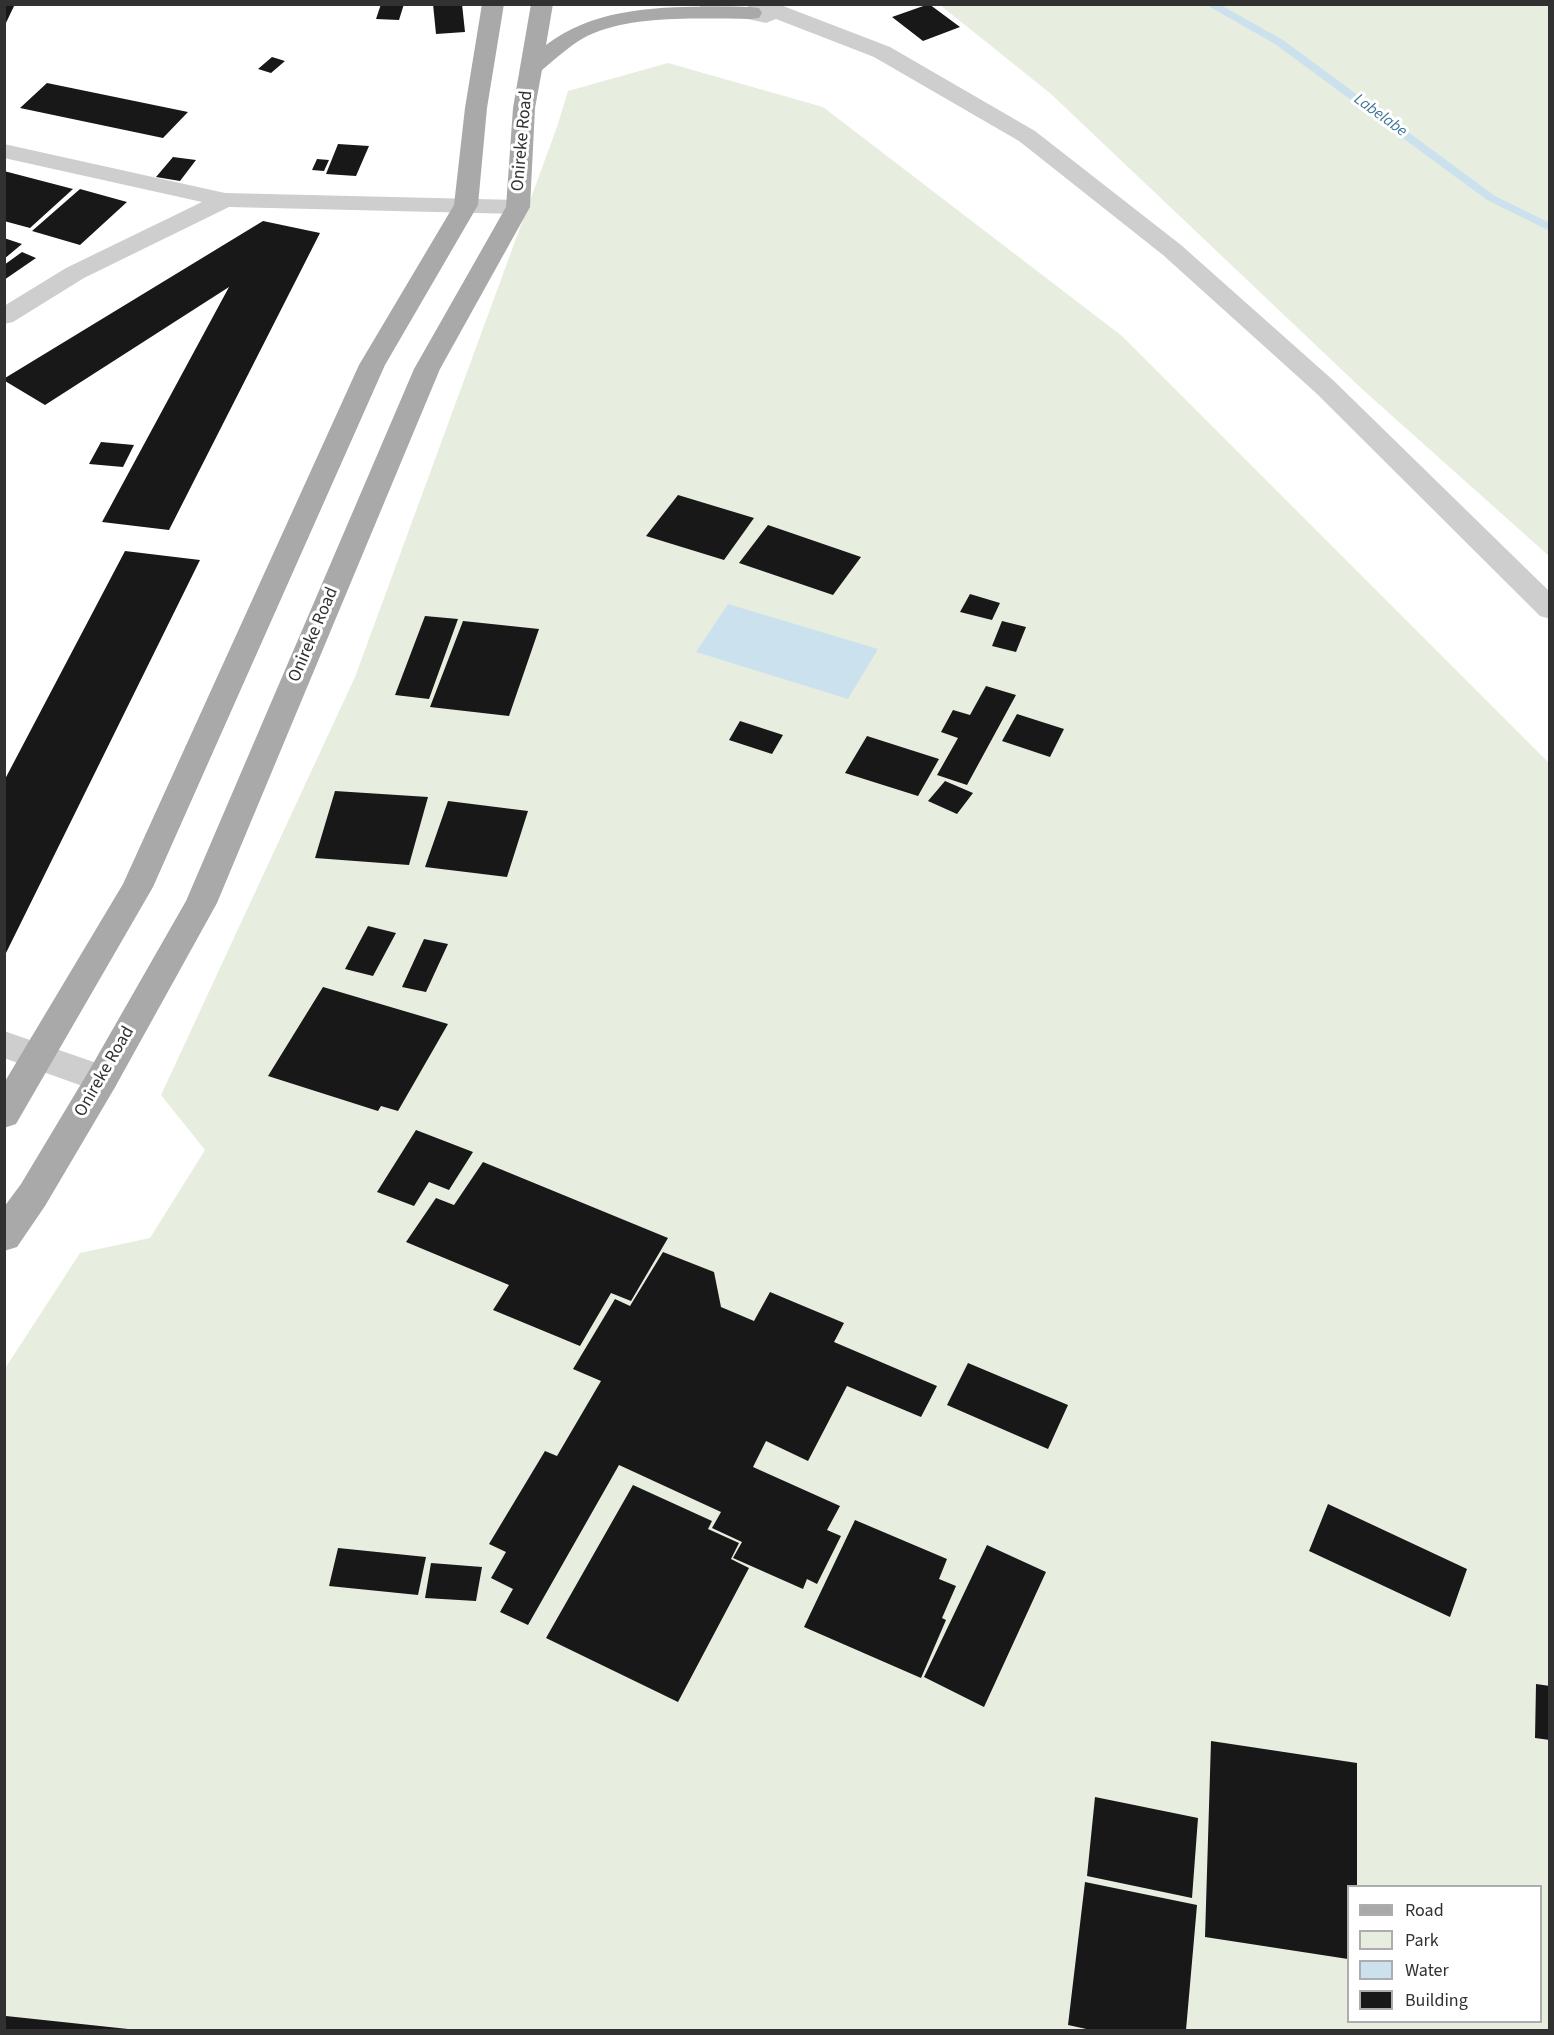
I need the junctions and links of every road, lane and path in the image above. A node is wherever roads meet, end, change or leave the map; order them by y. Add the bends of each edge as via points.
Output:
1 (493, 4) edge
2 (542, 4) edge
3 (709, 4) edge
4 (754, 9) edge
5 (531, 68) junction
6 (4, 151) edge
7 (225, 200) junction
8 (466, 205) junction
9 (518, 207) junction
10 (4, 317) edge
11 (1550, 609) edge
12 (4, 1044) edge
13 (38, 1056) junction
14 (102, 1079) junction
15 (4, 1114) edge
16 (4, 1236) edge

1 - 8 main road via 476,108
2 - 5 main road, Onireke Road
3 - 4 street
4 - 5 main road via 675,13 596,25 564,42
4 - 11 street via 882,52 1027,136 1172,250 1325,387
5 - 9 main road, Onireke Road via 524,108
6 - 7 street
7 - 8 street
7 - 10 street via 75,273
8 - 9 street
8 - 13 main road via 372,365 137,887
9 - 14 main road, Onireke Road via 427,369 201,903
12 - 13 street
13 - 14 street
13 - 15 main road
14 - 16 main road, Onireke Road

